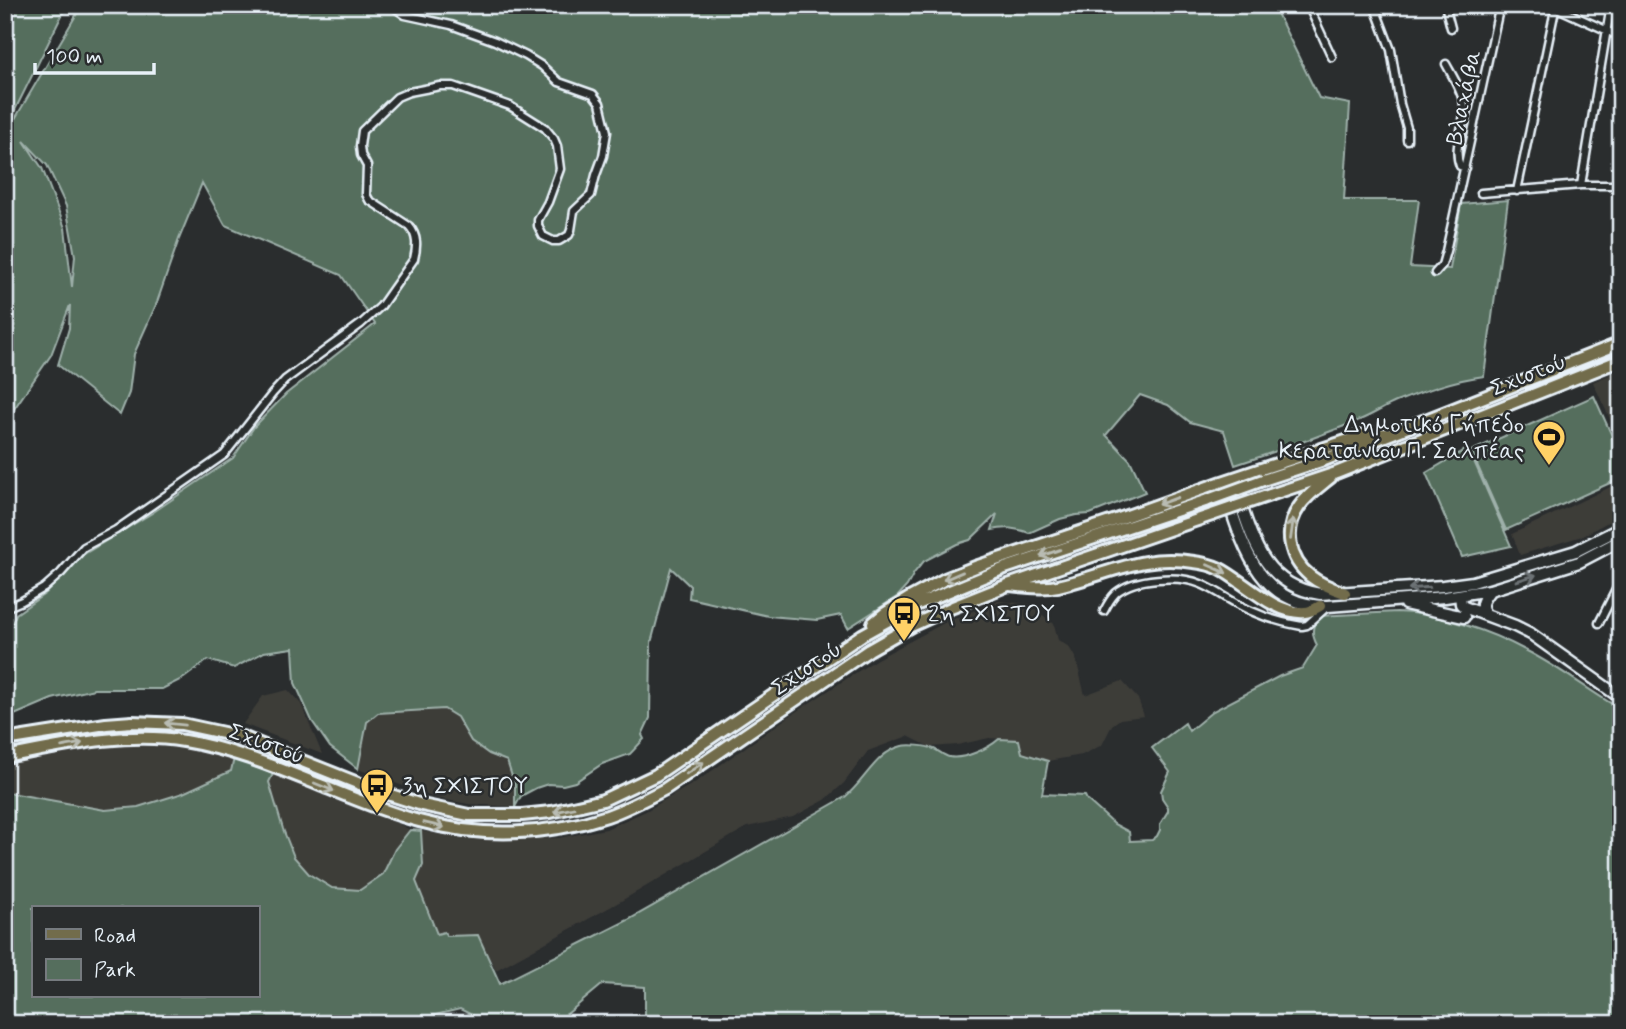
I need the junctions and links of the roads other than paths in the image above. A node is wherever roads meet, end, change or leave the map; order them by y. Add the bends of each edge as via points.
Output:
1 (391, 5) edge
2 (1308, 5) edge
3 (1374, 5) edge
4 (1445, 5) edge
5 (1500, 5) edge
6 (1611, 5) edge
7 (1555, 6) edge
8 (1451, 28) dead end
9 (1606, 30) junction
10 (1621, 37) edge
11 (1332, 57) dead end
12 (1446, 64) dead end
13 (1407, 140) dead end
14 (1465, 168) junction
15 (1581, 185) junction
16 (1621, 185) edge
17 (1517, 191) junction
18 (1481, 193) dead end
19 (1435, 273) dead end
20 (1621, 343) edge
21 (1621, 360) edge
22 (1390, 434) junction
23 (1336, 473) junction
24 (1227, 480) junction
25 (1621, 528) edge
26 (1621, 540) edge
27 (1621, 580) edge
28 (1008, 584) junction
29 (1490, 590) junction
30 (1345, 593) junction
31 (1460, 596) junction
32 (1445, 597) junction
33 (1387, 601) junction
34 (1324, 606) junction
35 (5, 608) edge
36 (1104, 611) dead end
37 (1486, 615) junction
38 (1464, 617) junction
39 (1497, 621) junction
40 (1599, 623) dead end
41 (862, 635) junction
42 (1621, 698) edge
43 (5, 740) edge
44 (5, 757) edge

1 - 35 street via 405,15 495,41 542,66 559,82 593,94 600,103 607,132 605,145 593,191 574,211 569,235 559,241 548,240 538,226 561,169 557,146 545,128 510,106 453,86 419,89 397,97 365,126 359,138 369,200 410,226 416,237 414,259 381,306 285,380 224,455 84,547 44,589
2 - 11 street
3 - 13 street via 1391,50
4 - 8 street
5 - 14 street, Βλαχάβα
6 - 9 street
7 - 9 street
7 - 17 street
9 - 10 street
9 - 15 street
12 - 14 street via 1464,105 1457,157
14 - 19 street, Βλαχάβα via 1442,265
15 - 16 street
15 - 17 street
17 - 18 street
20 - 22 main road, Σχιστού
21 - 23 main road, Σχιστού
22 - 24 main road via 1367,434
22 -> 41 main road, Σχιστού, bridge via 981,578 918,604
23 - 28 main road, Σχιστού, bridge
30 -> 23 main road via 1303,570 1290,544 1290,526 1299,507
24 - 30 main road via 1256,545 1275,574 1308,592
24 - 34 main road via 1245,549 1255,568 1290,598
24 -> 41 main road via 945,579 895,606
25 -> 30 main road via 1580,550 1486,579
29 -> 26 main road via 1579,562
27 - 40 street
28 -> 34 main road via 1057,586 1140,562 1182,560 1218,568 1286,609 1306,612
44 -> 28 main road, Σχιστού via 108,740 181,740 238,753 419,821 468,831 554,829 608,815 665,789 869,650
29 - 31 main road
29 - 37 main road via 1481,607
31 - 32 main road
31 - 37 main road via 1464,607
32 - 33 main road
32 - 38 main road via 1448,608
33 - 34 main road
33 - 38 main road
34 - 36 street via 1302,626 1266,617 1188,579 1169,579 1130,585 1116,593
37 - 39 main road
38 - 39 main road
39 - 42 main road via 1531,634
41 -> 43 main road, Σχιστού via 656,775 603,800 551,812 470,815 422,805 242,737 182,724 106,724

